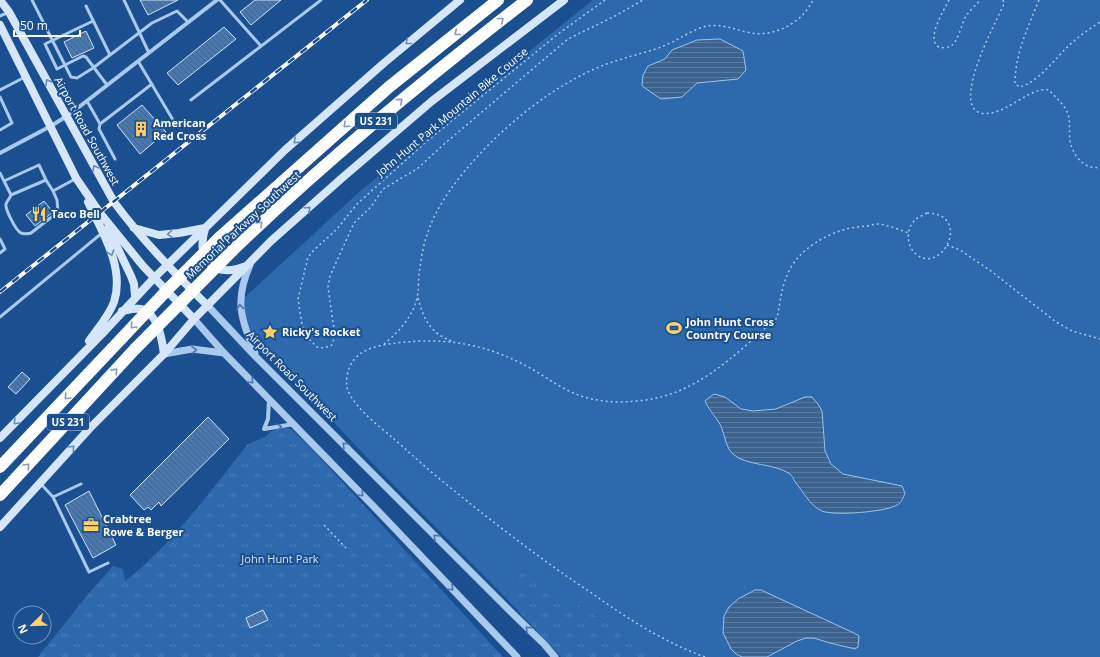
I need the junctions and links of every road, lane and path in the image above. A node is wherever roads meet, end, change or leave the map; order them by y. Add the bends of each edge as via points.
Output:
1 (0, 0) edge
2 (32, 0) edge
3 (124, 0) edge
4 (218, 0) edge
5 (321, 0) edge
6 (460, 0) edge
7 (498, 0) edge
8 (527, 0) edge
9 (564, 0) edge
10 (605, 0) edge
11 (643, 0) edge
12 (814, 0) edge
13 (949, 0) edge
14 (980, 0) edge
15 (1003, 0) edge
16 (1038, 0) edge
17 (86, 6) dead end
18 (9, 12) junction
19 (0, 16) edge
20 (93, 21) junction
21 (188, 22) junction
22 (1100, 22) edge
23 (0, 26) edge
24 (139, 32) junction
25 (52, 40) junction
26 (260, 46) junction
27 (149, 53) junction
28 (110, 55) junction
29 (138, 61) junction
30 (65, 66) junction
31 (94, 68) junction
32 (25, 77) junction
33 (152, 84) junction
34 (108, 85) junction
35 (0, 90) edge
36 (0, 97) edge
37 (191, 100) dead end
38 (87, 101) junction
39 (67, 116) junction
40 (173, 120) dead end
41 (100, 124) junction
42 (51, 126) junction
43 (0, 130) edge
44 (0, 153) edge
45 (115, 158) dead end
46 (1100, 167) edge
47 (0, 173) edge
48 (76, 178) junction
49 (46, 180) junction
50 (4, 181) junction
51 (53, 191) junction
52 (11, 195) junction
53 (100, 213) junction
54 (134, 228) junction
55 (205, 228) junction
56 (103, 233) junction
57 (909, 233) junction
58 (0, 239) edge
59 (947, 245) junction
60 (0, 253) edge
61 (167, 265) junction
62 (250, 265) junction
63 (154, 278) junction
64 (135, 296) junction
65 (417, 298) junction
66 (208, 306) junction
67 (122, 311) junction
68 (0, 318) edge
69 (194, 319) junction
70 (1100, 339) edge
71 (454, 342) junction
72 (383, 345) junction
73 (224, 353) junction
74 (164, 354) junction
75 (256, 357) junction
76 (72, 364) junction
77 (269, 399) junction
78 (294, 424) junction
79 (0, 438) edge
80 (0, 467) edge
81 (40, 482) junction
82 (81, 484) dead end
83 (0, 495) edge
84 (53, 497) junction
85 (324, 525) dead end
86 (0, 527) edge
87 (347, 549) dead end
88 (108, 563) dead end
89 (544, 644) junction
90 (518, 657) edge
91 (550, 657) edge
92 (555, 657) edge
93 (705, 657) edge

1 - 18 main road, Airport Road Southwest
2 - 25 lane
3 - 24 lane
4 - 21 street
4 - 26 lane
5 - 26 lane
6 -> 55 main road via 356,86 285,150
7 -> 80 highway, Memorial Parkway Southwest / US 231, bridge via 389,87 219,238
83 -> 8 highway, Memorial Parkway Southwest / US 231, bridge via 135,349 268,217 438,69
62 -> 9 main road via 271,242 342,178 432,101
10 - 11 path, John Hunt Park Mountain Bike Course via 558,34 426,142 357,204 337,229 308,257 298,299 304,334 317,347 324,348 332,344 335,336 328,287 330,276 354,223 371,207 383,188 417,169 568,39
12 - 65 path via 802,16 784,28 764,34 717,25 705,26 668,45 623,58 584,74 546,96 474,160 443,201 424,244
13 - 14 path via 934,35 934,42 942,48 951,46 967,15
15 - 46 path via 1004,4 984,45 975,72 970,96 975,111 989,113 1006,108 1037,90 1049,90 1068,113 1071,144 1076,153 1086,166
16 - 22 path via 1019,51 1015,84 1020,87 1043,72 1073,41
17 - 20 lane
18 - 19 lane
39 -> 18 main road, Airport Road Southwest
20 - 25 lane
20 - 28 lane
21 - 24 lane via 177,11
21 - 27 street
23 - 32 main road
24 - 27 lane
24 - 28 lane
25 - 30 lane
25 - 30 lane via 45,44 57,69
26 - 37 lane
27 - 29 street
28 - 31 lane
29 - 33 lane
29 - 34 street
30 - 31 lane via 86,56
30 - 31 lane via 71,77 76,78
31 - 34 lane
32 - 35 lane
32 - 42 main road
33 - 40 lane
33 - 41 lane
34 - 38 street
36 - 43 lane via 12,124
38 - 39 street
38 - 41 lane
39 - 42 street
54 -> 39 main road, Airport Road Southwest via 114,202
41 - 45 lane via 99,129
42 - 44 street
42 - 48 main road
47 - 50 lane
48 - 51 lane
48 - 53 main road
48 - 56 main road
49 - 50 lane via 39,165
49 - 51 lane
49 - 52 lane
50 - 52 lane
51 - 52 lane via 58,212 31,233 25,234 17,229 6,208
53 - 63 main road
53 - 64 main road via 129,272
55 -> 54 main road via 179,234 159,235
54 - 61 main road, Airport Road Southwest
55 - 61 main road
55 - 62 main road via 202,250 211,265 228,271
56 - 68 lane
56 -> 76 main road via 116,272 114,303
57 - 59 path via 908,243 912,251 920,257 930,258 940,254
57 - 59 path via 910,226 916,219 926,213 935,213 944,218 950,226 951,236
57 - 71 path via 879,224 862,226 844,229 811,246 799,256 791,268 780,296 777,318 714,371 670,396 638,401 597,401 560,387 514,360 489,350
58 - 60 lane via 5,249
59 - 70 path via 960,250 991,271 1056,322 1072,331
61 - 63 main road
61 - 66 main road, Airport Road Southwest
62 - 66 main road
75 -> 62 street via 241,318 243,281
63 - 64 main road
63 - 69 main road
64 - 67 main road
65 - 71 path via 425,320 432,330 442,338
65 - 72 path via 406,320
66 - 69 main road
66 - 75 street, Airport Road Southwest
67 - 74 main road via 143,309 154,318
67 - 76 main road
69 - 73 street
69 - 74 main road
71 - 72 path via 426,340
72 - 93 path via 358,355 347,377 349,394 375,422 494,523 565,576 662,639
74 -> 73 street via 192,349
73 -> 77 street
81 -> 74 main road
89 -> 75 street, Airport Road Southwest
76 -> 79 main road
77 - 78 street
77 -> 78 street via 268,419 264,429
78 -> 90 street
81 - 84 lane
81 - 86 main road
82 - 84 lane
84 - 88 lane via 89,572
85 - 87 path
89 - 91 street
89 - 92 street, Airport Road Southwest

